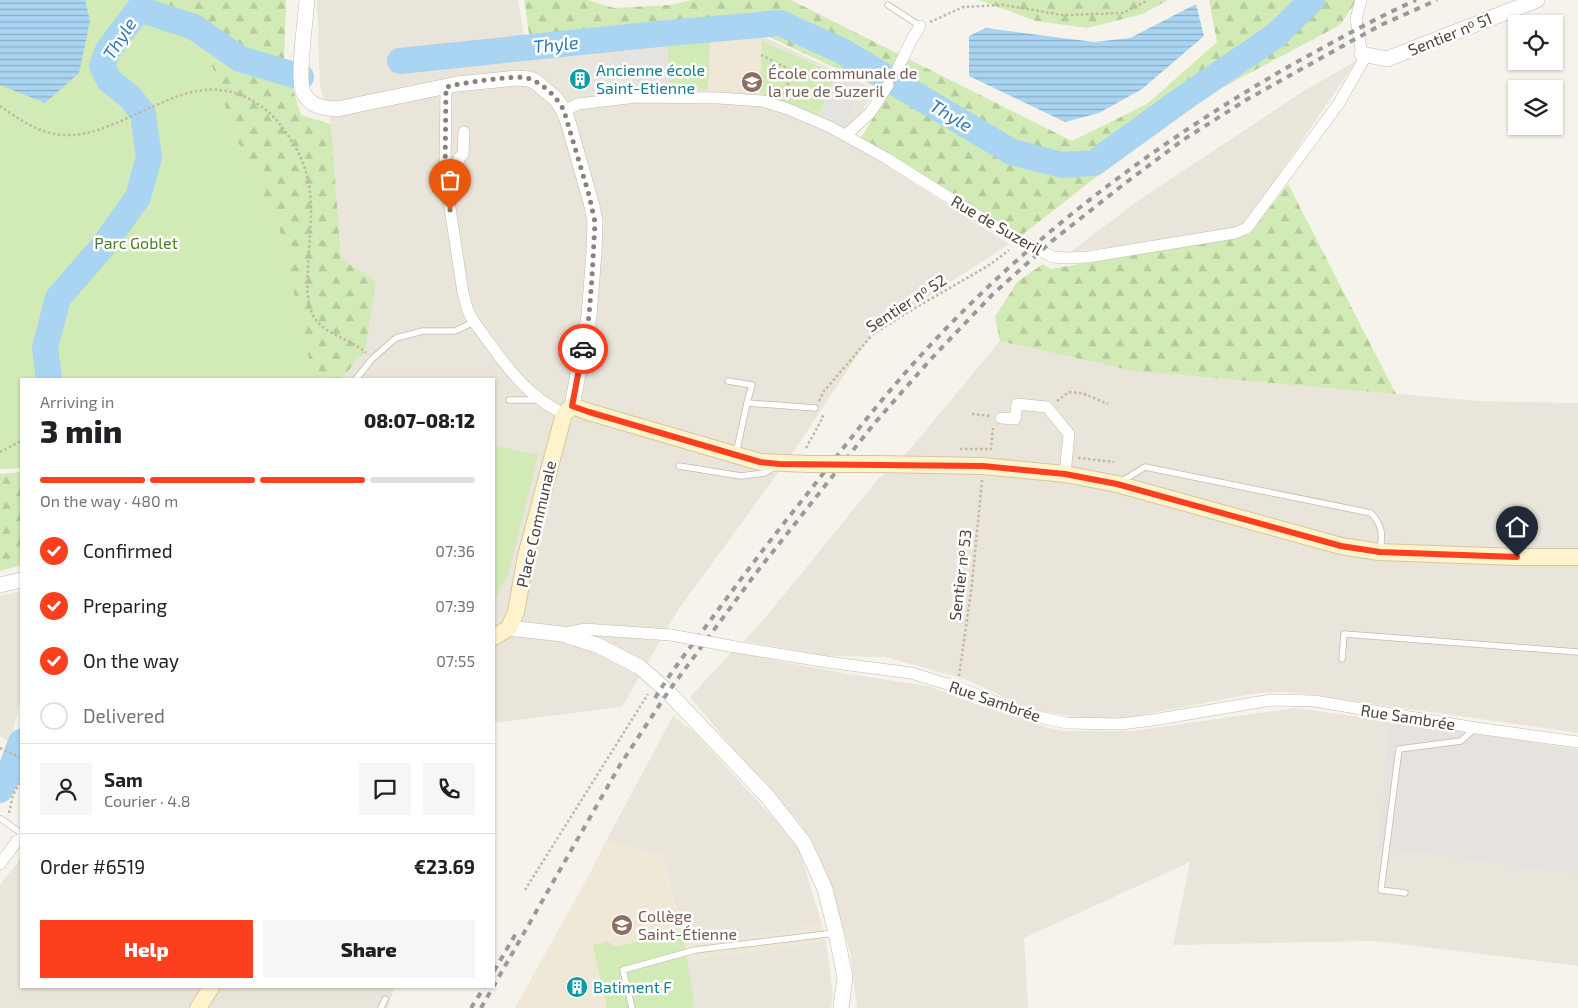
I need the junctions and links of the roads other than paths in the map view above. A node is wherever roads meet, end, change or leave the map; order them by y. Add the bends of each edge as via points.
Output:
1 (307, 0) edge
2 (1361, 0) edge
3 (1537, 0) edge
4 (888, 5) dead end
5 (920, 26) joint
6 (1362, 54) junction
7 (898, 68) joint
8 (888, 85) joint
9 (446, 87) junction
10 (564, 111) junction
11 (464, 132) dead end
12 (846, 135) junction
13 (449, 204) junction
14 (474, 322) junction
15 (357, 378) edge
16 (728, 381) dead end
17 (509, 400) dead end
18 (539, 400) junction
19 (747, 403) junction
20 (815, 408) road end
21 (568, 410) junction
22 (998, 417) road end
23 (736, 456) junction
24 (779, 464) junction
25 (679, 466) dead end
26 (1065, 474) junction
27 (1117, 484) junction
28 (1380, 552) junction
29 (1578, 557) edge
30 (20, 580) edge
31 (0, 585) edge
32 (509, 628) junction
33 (562, 634) junction
34 (495, 636) edge
35 (1578, 652) edge
36 (1342, 659) dead end
37 (1476, 728) junction
38 (1578, 742) edge
39 (1, 819) edge
40 (20, 832) edge
41 (20, 840) edge
42 (0, 864) edge
43 (1405, 893) dead end
44 (836, 933) junction
45 (211, 988) edge
46 (385, 999) dead end
47 (198, 1008) edge
48 (381, 1008) edge
49 (632, 1008) edge
50 (841, 1008) edge

1 - 9 street via 302,92 315,106 337,109
2 - 6 street, Rue de Suzeril via 1356,19
3 - 6 street, Sentier nᵒ 51 via 1388,59
4 - 5 lane
5 - 7 street
6 - 12 street, Rue de Suzeril via 1363,62 1339,103 1247,228 1235,233 1088,257 1053,257 1019,240
7 - 8 lane
8 - 12 street via 870,113
9 - 10 street via 529,78 556,99
9 - 13 street via 445,161
10 - 12 street, Rue de Suzeril via 578,104 636,97 763,101 788,108
10 - 21 street via 592,206 595,228 589,316
11 - 13 street via 463,154 459,158
13 - 14 street via 463,293
14 - 15 lane via 455,331 423,331 396,338
14 - 18 street via 518,380
16 - 19 lane via 752,385
17 - 18 lane
18 - 21 street
19 - 20 lane
19 - 23 lane
21 - 23 main road via 589,412
21 - 32 main road, Place Communale via 526,556 516,612
22 - 26 street via 1015,419 1017,404 1047,407 1069,434
23 - 24 main road
24 - 25 lane via 765,473 741,476
24 - 26 main road, bridge via 803,460 983,466
26 - 27 main road
27 - 28 main road via 1341,546
27 - 28 lane via 1145,467 1371,513 1383,534
28 - 29 main road
30 - 31 street
32 - 33 street
32 - 34 main road
33 - 37 street, Rue Sambrée, bridge via 584,629 671,634 827,662 911,673 1029,715 1067,723 1128,723 1271,700 1314,702
33 - 44 street via 597,645 640,668 767,796 804,843 825,889
35 - 36 lane via 1344,634
37 - 38 street, Rue Sambrée
37 - 43 lane via 1461,740 1399,749 1382,890
39 - 40 lane
41 - 42 street
44 - 49 lane via 695,950 623,970
44 - 50 street via 844,977
45 - 47 main road
46 - 48 lane

